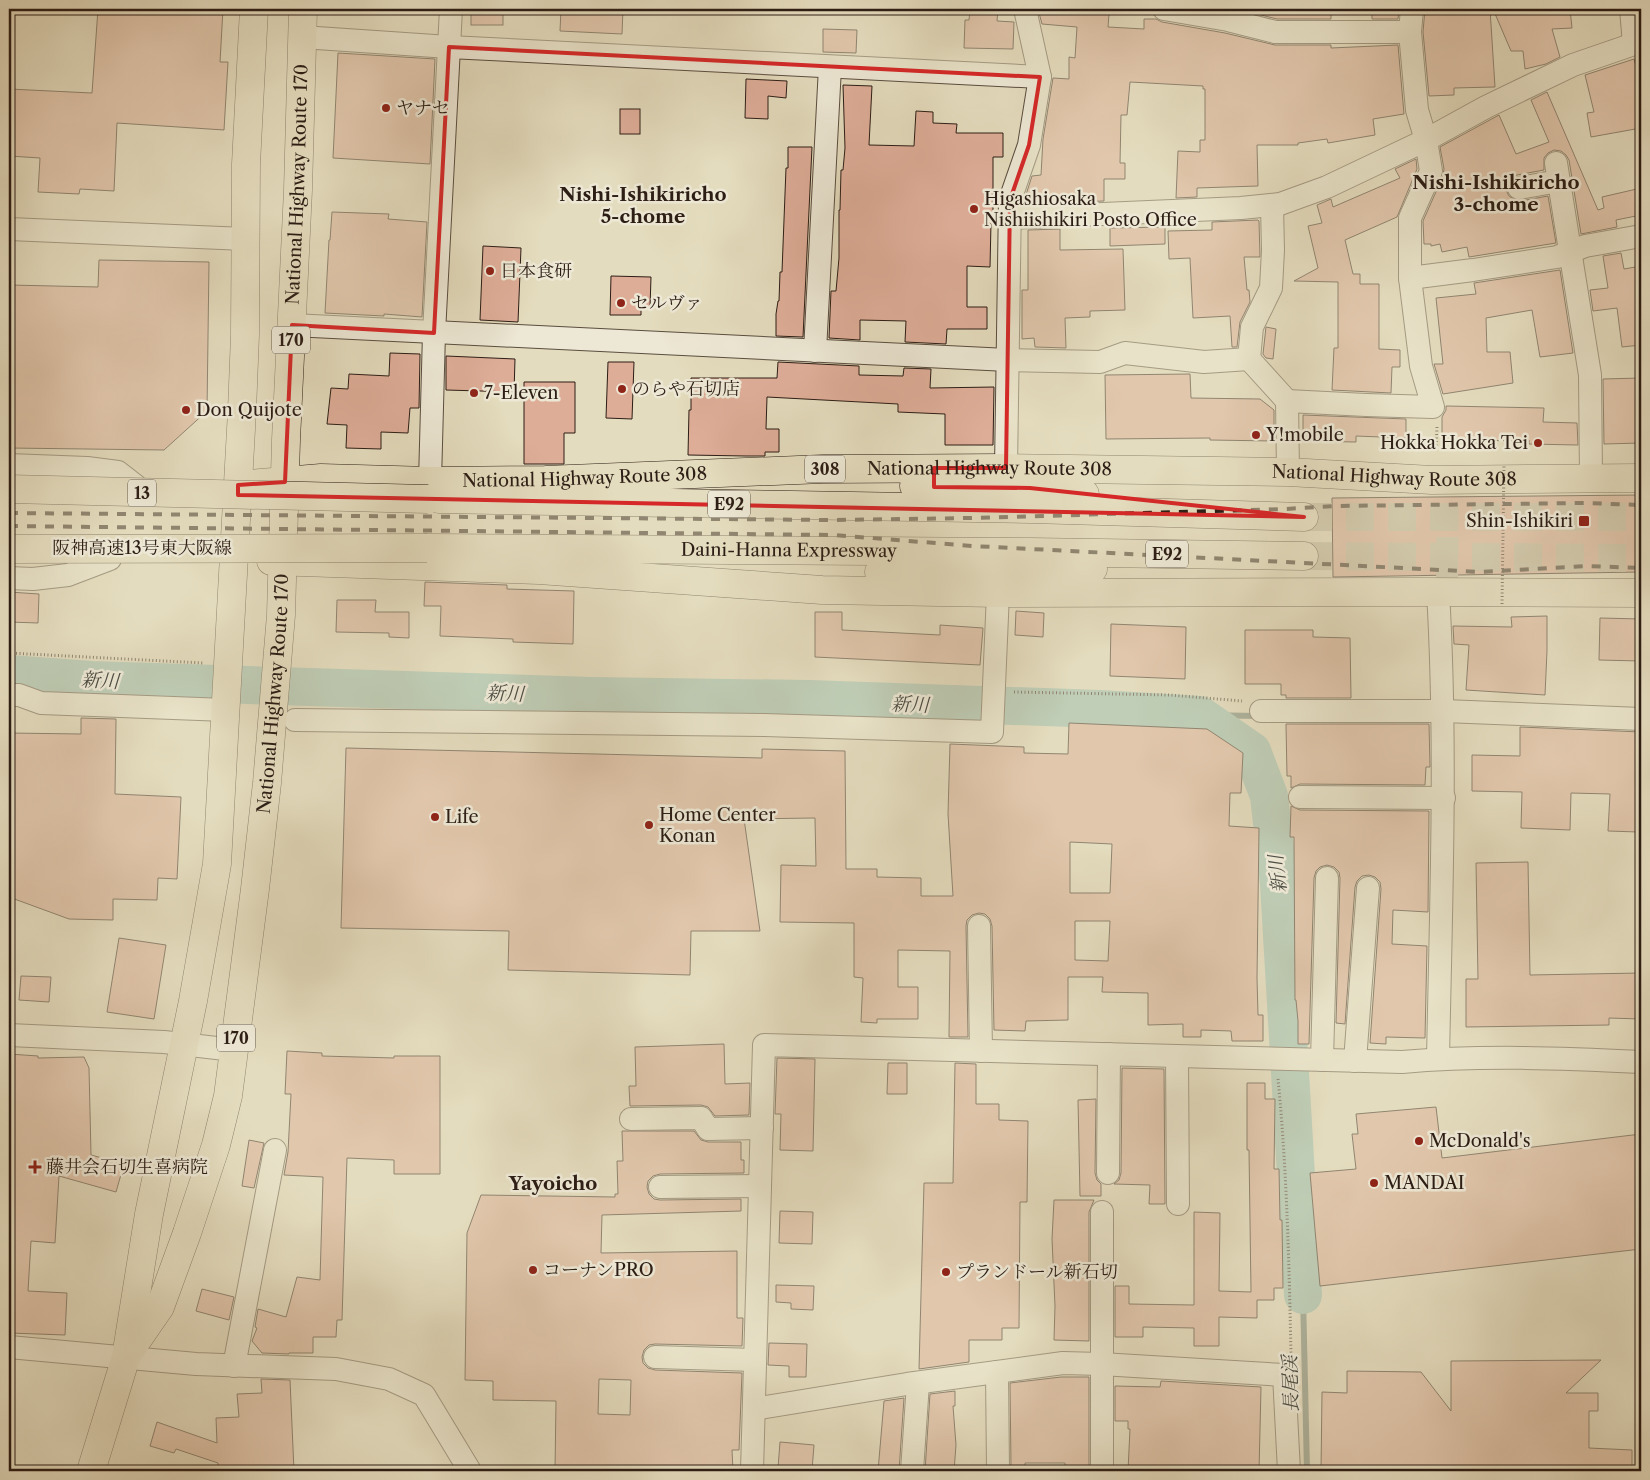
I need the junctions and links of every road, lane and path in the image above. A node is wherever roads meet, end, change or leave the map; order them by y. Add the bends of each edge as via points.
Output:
1 (254, 9) edge
2 (303, 9) edge
3 (451, 9) edge
4 (1025, 9) edge
5 (1164, 9) edge
6 (1412, 9) edge
7 (1631, 9) edge
8 (1237, 15) edge
9 (1410, 32) junction
10 (302, 37) junction
11 (1638, 43) edge
12 (449, 47) junction
13 (830, 67) junction
14 (1040, 77) junction
15 (1426, 140) junction
16 (1519, 188) dead end
17 (1272, 205) junction
18 (1010, 218) junction
19 (9, 229) edge
20 (1641, 236) edge
21 (245, 239) junction
22 (1571, 251) junction
23 (1410, 278) junction
24 (292, 325) junction
25 (434, 332) junction
26 (815, 351) junction
27 (1249, 359) junction
28 (1008, 360) junction
29 (1287, 401) junction
30 (1504, 464) dead end
31 (9, 465) edge
32 (1006, 468) junction
33 (1288, 472) junction
34 (1591, 477) junction
35 (1641, 478) edge
36 (545, 480) junction
37 (430, 481) junction
38 (9, 484) edge
39 (238, 485) junction
40 (136, 486) junction
41 (9, 489) edge
42 (280, 489) junction
43 (9, 540) edge
44 (9, 549) edge
45 (279, 554) junction
46 (110, 559) junction
47 (9, 560) edge
48 (234, 561) junction
49 (539, 570) junction
50 (9, 578) edge
51 (1438, 592) junction
52 (998, 593) junction
53 (1641, 593) edge
54 (1502, 604) dead end
55 (9, 654) edge
56 (203, 663) dead end
57 (993, 693) junction
58 (9, 695) edge
59 (227, 704) junction
60 (1261, 711) joint
61 (1444, 711) junction
62 (1641, 719) edge
63 (295, 720) dead end
64 (1300, 797) dead end
65 (1444, 798) junction
66 (1327, 878) dead end
67 (1368, 888) dead end
68 (979, 926) dead end
69 (9, 1035) edge
70 (184, 1044) junction
71 (234, 1050) junction
72 (981, 1051) junction
73 (1109, 1054) junction
74 (1177, 1056) junction
75 (1276, 1059) junction
76 (1438, 1059) junction
77 (1322, 1060) junction
78 (1355, 1061) junction
79 (1641, 1062) edge
80 (632, 1118) dead end
81 (762, 1128) junction
82 (275, 1150) dead end
83 (1108, 1173) dead end
84 (760, 1186) junction
85 (660, 1187) dead end
86 (1178, 1204) dead end
87 (1102, 1212) dead end
88 (9, 1347) edge
89 (126, 1357) junction
90 (655, 1357) dead end
91 (755, 1360) junction
92 (1101, 1364) junction
93 (234, 1366) junction
94 (997, 1372) junction
95 (1284, 1375) junction
96 (918, 1383) junction
97 (754, 1409) junction
98 (90, 1471) edge
99 (470, 1471) edge
100 (752, 1471) edge
101 (912, 1471) edge
102 (998, 1471) edge
103 (1102, 1471) edge
104 (1289, 1471) edge

1 - 21 highway, National Highway Route 170 / 170
2 - 10 highway, National Highway Route 170 / 170
3 - 12 street
4 - 14 street
5 - 8 street
6 - 9 street
7 - 11 street
8 - 9 street via 1275,32
9 - 15 street via 1417,110
10 - 12 street
10 - 24 highway, National Highway Route 170 / 170
11 - 15 street via 1573,65
12 - 13 street
12 - 25 street
13 - 14 street
13 - 26 street
14 - 18 street via 1029,145 1010,200
15 - 17 street via 1327,187
15 - 23 street via 1431,171 1410,218
16 - 22 street via 1558,172
17 - 18 street
17 - 27 street via 1271,288 1252,327
18 - 28 street
19 - 21 street
20 - 22 street
21 - 39 highway, National Highway Route 170 / 170
22 - 23 street via 1557,257
22 - 34 street via 1590,375
23 - 29 street via 1421,366 1432,406
24 - 25 street
24 - 42 highway, National Highway Route 170 / 170
25 - 26 street
25 - 37 street
26 - 28 street
27 - 28 street via 1204,362 1125,353 1100,362
27 - 29 street
28 - 32 street
29 - 33 street
30 - 54 path, bridge
31 - 40 street via 118,472
32 - 33 highway, National Highway Route 308 / 308
32 - 36 highway, National Highway Route 308 / 308 via 823,468
33 - 34 highway, National Highway Route 308 / 308 via 1432,480
34 - 35 highway, National Highway Route 308 / 308
36 - 37 highway, National Highway Route 308 / 308
36 - 42 highway, E92, bridge via 1030,488 1304,516
37 - 42 highway, National Highway Route 308 / 308 via 321,478
38 - 40 highway, National Highway Route 308 / 308
39 - 40 highway, National Highway Route 308 / 308
39 - 42 highway, National Highway Route 308 / 308
39 - 48 highway, National Highway Route 170 / 170
41 - 42 highway, 13, bridge
42 - 45 highway, National Highway Route 170 / 170
43 - 48 highway via 198,540
44 - 45 highway, 阪神高速13号東大阪線, bridge
45 - 48 highway
45 - 49 highway
45 - 49 highway, Daini-Hanna Expressway / E92, bridge via 1030,552 1304,556 1030,573
45 - 71 highway, National Highway Route 170 / 170 via 281,615 268,783
46 - 47 highway
46 - 48 highway
46 - 50 street via 68,575
48 - 59 highway, National Highway Route 170 / 170
49 - 52 highway via 822,590
51 - 52 highway
51 - 53 highway
51 - 61 street
52 - 57 street
55 - 56 path
57 - 60 path via 1170,695 1261,701
57 - 63 street via 992,732 764,725
58 - 59 street via 41,703
59 - 70 highway, National Highway Route 170 / 170 via 217,864
60 - 61 street
61 - 62 street
61 - 65 street
64 - 65 street
65 - 76 street
66 - 77 street
67 - 78 street
68 - 72 street
69 - 70 street
70 - 71 street
70 - 89 highway, National Highway Route 170 / 170 via 149,1214
71 - 89 highway, National Highway Route 170 / 170 via 228,1096 216,1145 187,1233 160,1307
72 - 73 street
72 - 81 street via 764,1045
73 - 74 street
73 - 83 street
74 - 75 street
74 - 86 street
75 - 77 street
75 - 95 path via 1284,1133 1290,1304 1291,1372
76 - 78 street
76 - 79 street
77 - 78 street
80 - 81 street via 701,1118 708,1129
81 - 84 street
82 - 93 street
84 - 85 street
84 - 91 street
87 - 92 street
88 - 89 street
89 - 93 street
89 - 98 highway, National Highway Route 170 / 170
90 - 91 street
91 - 97 street
92 - 94 street via 1063,1363
92 - 95 street
92 - 103 street
93 - 99 street via 336,1369 389,1379 424,1395
94 - 96 street
94 - 102 street
95 - 104 street
96 - 97 street
96 - 101 street
97 - 100 street

